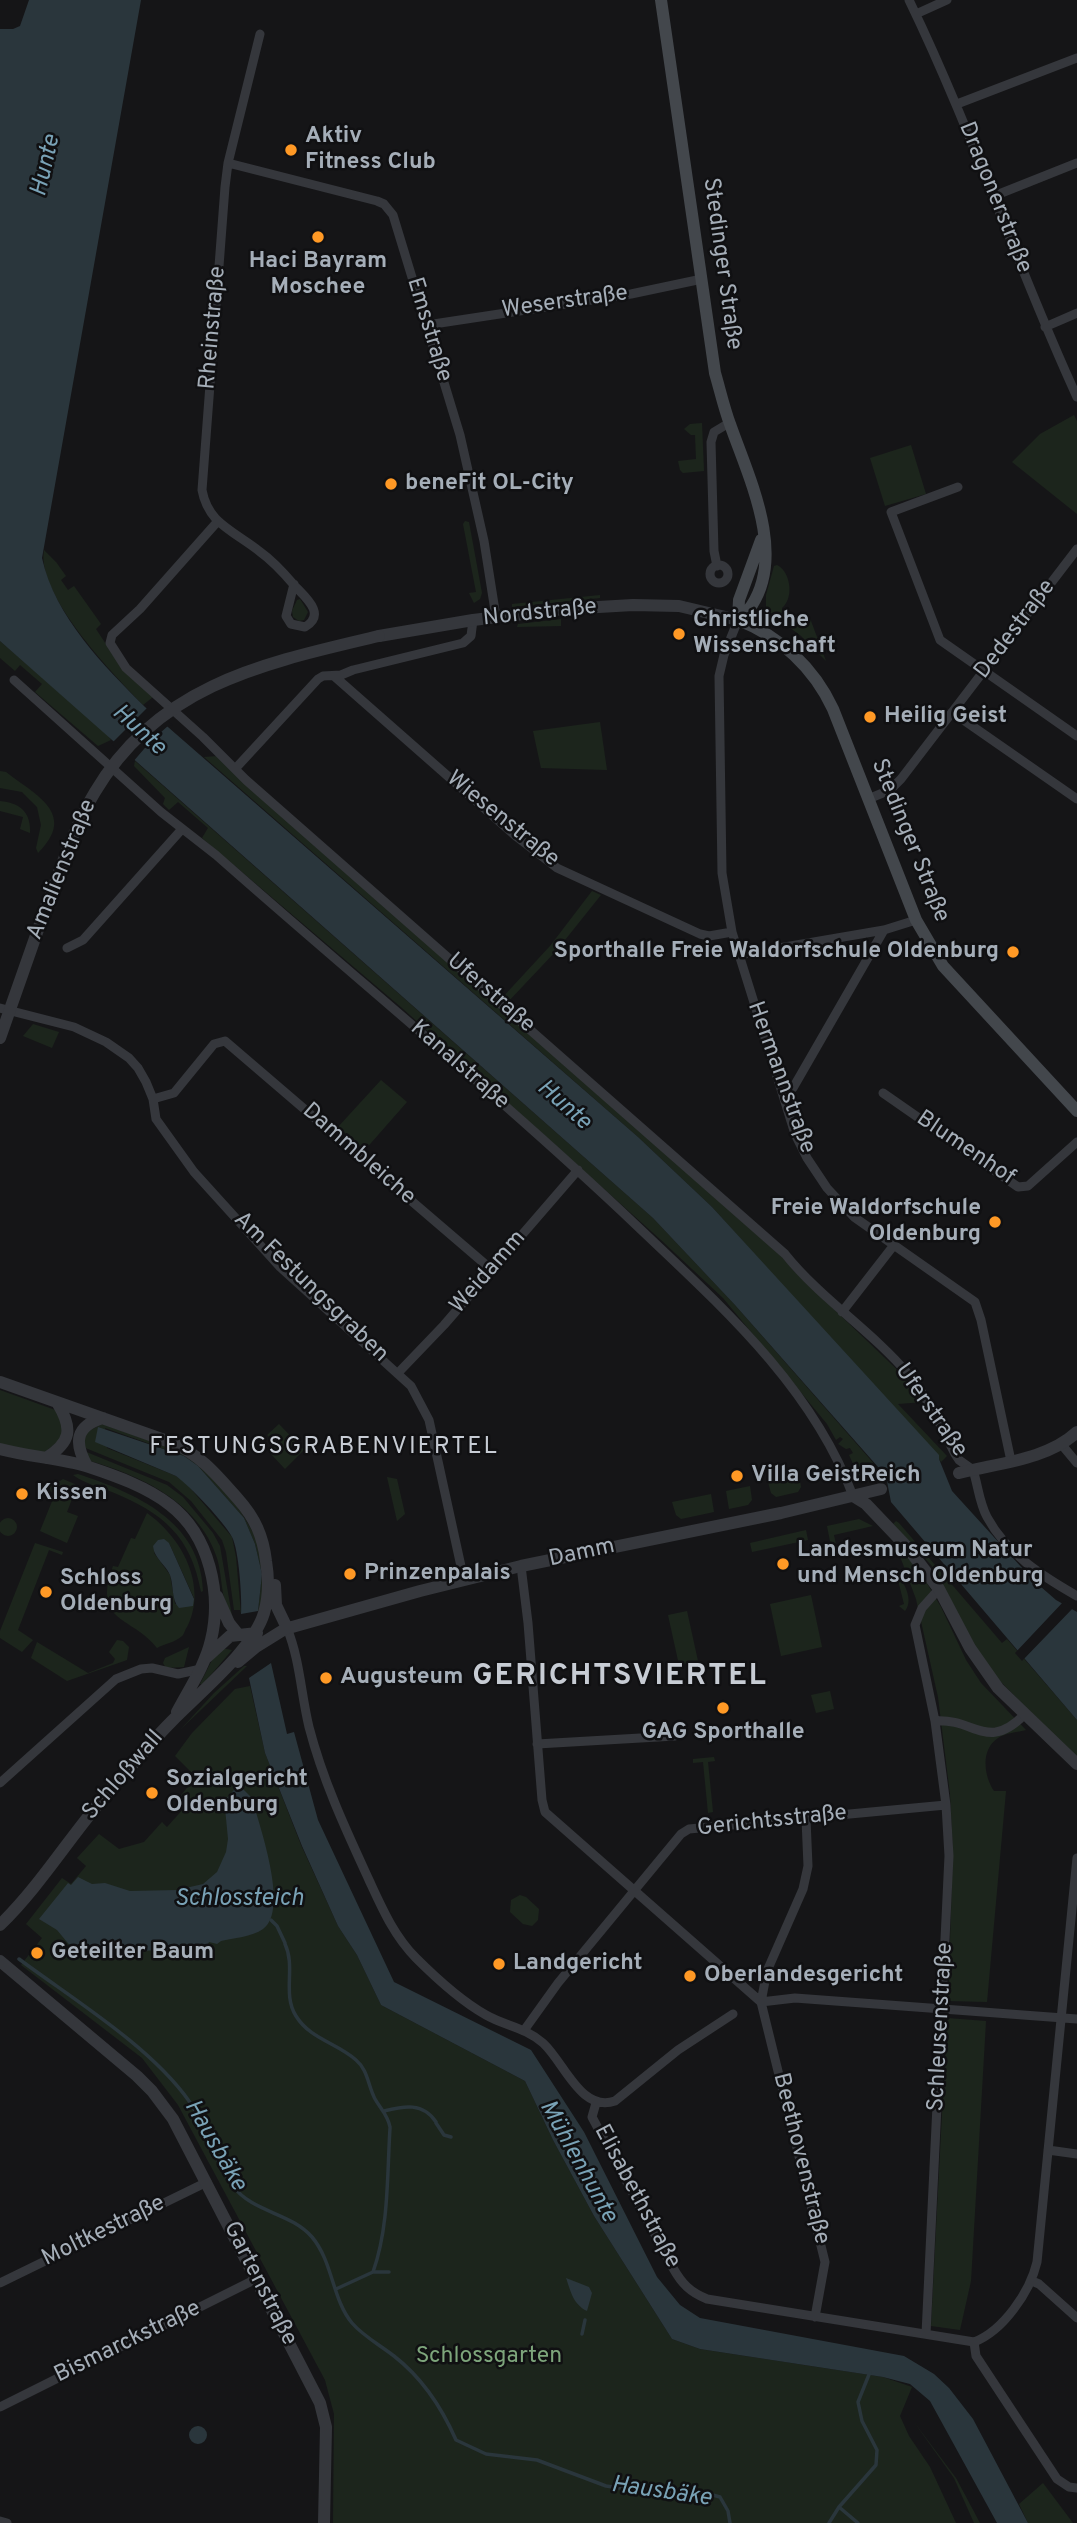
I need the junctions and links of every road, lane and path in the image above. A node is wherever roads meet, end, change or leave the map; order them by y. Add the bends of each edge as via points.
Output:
1 (661, 0) edge
2 (909, 0) edge
3 (947, 0) edge
4 (915, 13) junction
5 (260, 34) dead end
6 (1077, 58) edge
7 (957, 104) junction
8 (228, 163) junction
9 (1077, 163) edge
10 (994, 196) junction
11 (702, 279) junction
12 (1077, 313) edge
13 (427, 325) junction
14 (1045, 327) junction
15 (1077, 397) edge
16 (729, 424) junction
17 (958, 487) dead end
18 (218, 521) junction
19 (1077, 550) edge
20 (717, 566) dead end
21 (294, 584) junction
22 (496, 617) junction
23 (473, 620) junction
24 (738, 621) junction
25 (984, 671) junction
26 (334, 676) junction
27 (14, 680) dead end
28 (953, 712) junction
29 (1077, 736) edge
30 (235, 769) junction
31 (868, 799) junction
32 (1077, 799) edge
33 (182, 828) junction
34 (916, 920) junction
35 (884, 930) junction
36 (732, 932) junction
37 (67, 948) dead end
38 (738, 955) junction
39 (5, 1009) edge
40 (0, 1038) edge
41 (793, 1088) dead end
42 (883, 1093) dead end
43 (153, 1099) junction
44 (1077, 1111) edge
45 (1077, 1142) edge
46 (578, 1170) junction
47 (894, 1245) junction
48 (492, 1270) junction
49 (842, 1312) junction
50 (398, 1373) junction
51 (0, 1382) edge
52 (58, 1404) junction
53 (103, 1419) junction
54 (1077, 1432) edge
55 (1062, 1445) junction
56 (0, 1449) edge
57 (46, 1458) junction
58 (1010, 1461) junction
59 (1077, 1463) edge
60 (87, 1466) junction
61 (973, 1470) junction
62 (959, 1473) dead end
63 (881, 1489) dead end
64 (853, 1496) junction
65 (258, 1527) junction
66 (520, 1566) junction
67 (464, 1580) junction
68 (939, 1589) junction
69 (215, 1592) junction
70 (1077, 1596) edge
71 (286, 1629) junction
72 (237, 1633) junction
73 (254, 1633) junction
74 (203, 1664) junction
75 (203, 1692) junction
76 (1024, 1715) junction
77 (171, 1721) junction
78 (935, 1721) junction
79 (675, 1736) dead end
80 (537, 1744) junction
81 (1077, 1764) edge
82 (0, 1783) edge
83 (946, 1805) junction
84 (806, 1819) junction
85 (1077, 1858) edge
86 (635, 1890) junction
87 (0, 1925) edge
88 (0, 1961) edge
89 (761, 2002) junction
90 (942, 2010) junction
91 (733, 2014) dead end
92 (1061, 2018) junction
93 (1077, 2019) edge
94 (525, 2029) junction
95 (596, 2104) junction
96 (1048, 2150) junction
97 (1077, 2154) edge
98 (207, 2182) junction
99 (256, 2279) junction
100 (1032, 2281) junction
101 (0, 2283) edge
102 (815, 2317) junction
103 (1077, 2318) edge
104 (926, 2334) junction
105 (974, 2342) junction
106 (0, 2407) edge
107 (1073, 2487) edge
108 (0, 2521) edge
109 (7, 2523) edge
110 (324, 2523) edge

1 - 11 main road, Stedinger Straße
2 - 4 street, Dragonerstraße
3 - 4 street
4 - 7 street, Dragonerstraße
5 - 8 street, Rheinstraße
6 - 7 street
7 - 10 street, Dragonerstraße
8 - 13 street, Emsstraße via 384,204 396,222
8 - 18 street, Rheinstraße via 202,481 205,502
9 - 10 street
10 - 14 street, Dragonerstraße
11 - 13 street, Weserstraße
11 - 16 main road, Stedinger Straße via 715,373
12 - 14 street
13 - 22 street, Emsstraße via 471,481
14 - 15 street, Dragonerstraße
16 - 20 street via 715,432 711,442
16 - 24 main road, Stedinger Straße via 763,529 739,600
17 - 25 street via 891,512 940,640
18 - 21 street, Rheinstraße via 273,561
18 - 30 street, Uferstraße via 141,609 112,635 110,643 126,668
19 - 25 street, Dedestraße
21 - 21 street, Rheinstraße via 286,616 291,624 305,627 313,621 315,611
22 - 23 street, Nordstraße
22 - 24 street, Nordstraße via 656,604
23 - 26 street, Nordstraße via 471,636 463,643
23 - 39 street, Amalienstraße, bridge via 281,659 191,696 160,717 134,739 82,817
24 - 31 main road, Stedinger Straße via 767,634 817,680
24 - 36 street, Hermannstraße via 719,676 722,873
25 - 28 street, Dedestraße
25 - 29 street
26 - 30 street, Nordstraße via 318,679
26 - 36 street, Wiesenstraße via 558,868 700,934
27 - 33 street, Kanalstraße
28 - 31 street, Dedestraße via 893,788
28 - 32 street
30 - 49 street, Uferstraße via 765,1236
31 - 34 main road, Stedinger Straße
33 - 37 street via 83,940
33 - 46 street, Kanalstraße
34 - 35 street
34 - 44 main road, Stedinger Straße via 943,966
35 - 38 street
35 - 41 street
36 - 38 street, Hermannstraße
38 - 47 street, Hermannstraße via 807,1158 854,1217
39 - 40 street, Amalienstraße
39 - 43 street, Am Festungsgraben via 62,1023 106,1042 130,1058
42 - 45 street, Blumenhof via 1017,1187 1028,1186
43 - 48 street, Dammbleiche via 174,1093 214,1044 225,1041
43 - 50 street, Am Festungsgraben via 156,1119 194,1172 298,1283
46 - 48 street, Weidamm
46 - 64 street, Kanalstraße via 745,1329 822,1434
47 - 49 street
47 - 58 street, Hermannstraße via 975,1302
48 - 50 street, Weidamm
49 - 61 street, Uferstraße via 910,1376 959,1460
50 - 67 street, Am Festungsgraben via 411,1386 429,1420
51 - 52 street
52 - 53 street
52 - 57 street via 68,1422 68,1433
53 - 60 street via 91,1422 79,1436 78,1447
53 - 65 street via 188,1449 222,1480
54 - 55 street
55 - 58 street
55 - 59 street
56 - 57 street
57 - 60 street
58 - 61 street
60 - 69 street via 172,1506 202,1546
61 - 62 street
61 - 70 street via 987,1518 1009,1546 1028,1566
63 - 64 street, Damm
64 - 66 street, Damm
64 - 68 street via 891,1528
65 - 71 street via 270,1550 276,1605
65 - 73 street, Schloßwall via 268,1596
66 - 67 street, Damm
66 - 80 street
67 - 71 street, Damm
68 - 76 street via 978,1661
68 - 78 street, Schleusenstraße via 922,1608 915,1625
69 - 72 street
69 - 74 street via 212,1639
71 - 73 street
71 - 75 street via 256,1647
71 - 94 street, Elisabethstraße via 337,1814 400,1940 469,2004 487,2016
72 - 73 street
72 - 74 street via 223,1641
73 - 75 street, Schloßwall
74 - 77 street
74 - 82 street via 178,1674 152,1668 126,1674 107,1685
75 - 77 street, Schloßwall
76 - 78 street via 1004,1732 994,1733
76 - 81 street
77 - 87 street, Schloßwall
78 - 83 street, Schleusenstraße
79 - 80 street
80 - 86 street via 545,1812
83 - 84 street, Gerichtsstraße
83 - 90 street, Schleusenstraße via 949,1856
84 - 86 street, Gerichtsstraße via 690,1829
84 - 89 street via 803,1889 767,1971
85 - 92 street
86 - 89 street
86 - 94 street, Gerichtsstraße
88 - 98 street, Gartenstraße via 152,2091
89 - 90 street via 795,1998
89 - 102 street, Beethovenstraße via 825,2262
90 - 92 street
90 - 104 street, Schleusenstraße
91 - 95 street via 678,2050 615,2101
92 - 93 street
92 - 96 street
94 - 95 street, Elisabethstraße
95 - 102 street, Elisabethstraße via 592,2117 682,2283 707,2299
96 - 97 street
96 - 100 street
98 - 99 street, Gartenstraße
98 - 101 street, Moltkestraße
99 - 106 street, Bismarckstraße
99 - 110 street, Gartenstraße via 324,2415
100 - 103 street
100 - 105 street via 986,2337
102 - 104 street, Elisabethstraße
104 - 105 street, Elisabethstraße
105 - 107 street via 976,2356 1057,2479
108 - 109 street

